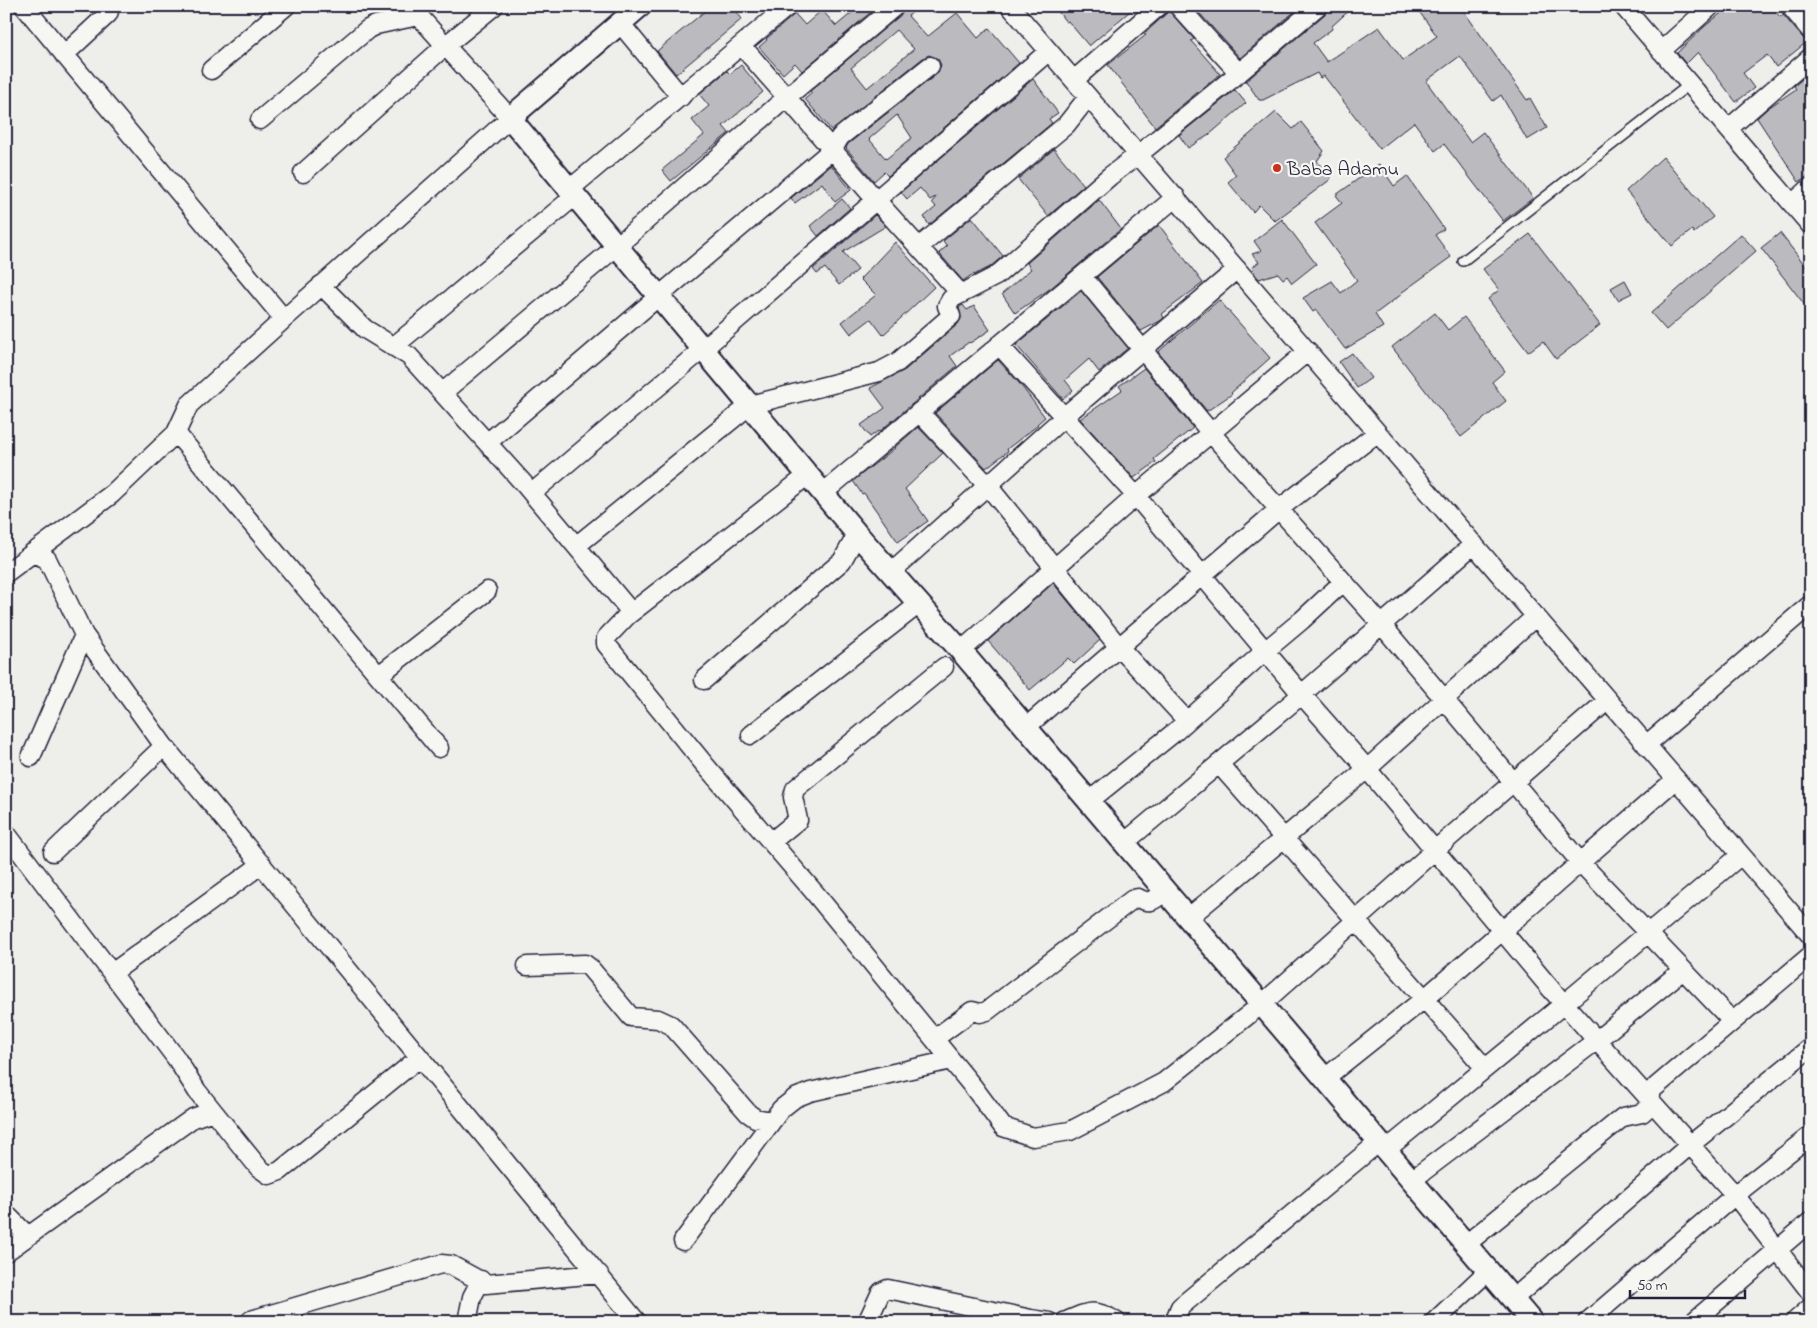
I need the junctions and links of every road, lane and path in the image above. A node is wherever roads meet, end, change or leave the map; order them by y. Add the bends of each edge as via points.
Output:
1 (24, 6) edge
2 (107, 6) edge
3 (286, 6) edge
4 (494, 6) edge
5 (640, 6) edge
6 (788, 6) edge
7 (895, 6) edge
8 (1010, 6) edge
9 (1159, 6) edge
10 (1178, 6) edge
11 (1623, 6) edge
12 (1711, 6) edge
13 (1790, 6) edge
14 (1317, 7) edge
15 (414, 11) edge
16 (620, 23) junction
17 (1811, 31) edge
18 (445, 46) junction
19 (742, 46) junction
20 (1661, 51) junction
21 (1049, 52) junction
22 (64, 55) junction
23 (1811, 58) edge
24 (930, 66) dead end
25 (211, 70) dead end
26 (1239, 73) junction
27 (1074, 80) junction
28 (1690, 84) junction
29 (681, 96) junction
30 (786, 97) junction
31 (1088, 97) junction
32 (510, 118) junction
33 (260, 120) dead end
34 (1728, 129) junction
35 (833, 150) junction
36 (1139, 154) junction
37 (303, 173) dead end
38 (1811, 187) edge
39 (573, 193) junction
40 (1176, 197) junction
41 (876, 200) junction
42 (1792, 204) junction
43 (1811, 226) edge
44 (617, 246) junction
45 (919, 247) junction
46 (1463, 261) dead end
47 (1237, 269) junction
48 (1082, 276) junction
49 (322, 285) junction
50 (961, 294) junction
51 (659, 296) junction
52 (284, 319) junction
53 (999, 345) junction
54 (393, 347) junction
55 (704, 349) junction
56 (1142, 349) junction
57 (1308, 351) junction
58 (442, 393) junction
59 (750, 405) junction
60 (920, 412) junction
61 (1064, 417) junction
62 (176, 433) junction
63 (1211, 433) junction
64 (1377, 433) junction
65 (487, 444) junction
66 (808, 475) junction
67 (988, 486) junction
68 (823, 493) junction
69 (532, 494) junction
70 (1136, 496) junction
71 (1279, 509) junction
72 (857, 534) junction
73 (1474, 544) junction
74 (576, 546) junction
75 (32, 553) junction
76 (1054, 569) junction
77 (891, 572) junction
78 (6, 573) edge
79 (1202, 574) junction
80 (1343, 582) junction
81 (487, 590) dead end
82 (919, 604) junction
83 (1811, 604) edge
84 (631, 612) junction
85 (1536, 616) junction
86 (1382, 625) junction
87 (84, 635) junction
88 (1119, 647) junction
89 (1265, 651) junction
90 (961, 652) junction
91 (944, 667) dead end
92 (380, 675) junction
93 (704, 680) dead end
94 (1302, 695) junction
95 (1444, 700) junction
96 (1608, 700) junction
97 (1187, 721) junction
98 (1025, 728) junction
99 (751, 735) dead end
100 (1646, 745) junction
101 (164, 746) junction
102 (438, 748) dead end
103 (31, 757) dead end
104 (1219, 764) junction
105 (1367, 769) junction
106 (1676, 779) junction
107 (1513, 783) junction
108 (1088, 802) junction
109 (6, 833) edge
110 (1284, 838) junction
111 (771, 842) junction
112 (1124, 843) junction
113 (1435, 850) junction
114 (52, 852) dead end
115 (1740, 855) junction
116 (1581, 863) junction
117 (262, 864) junction
118 (1165, 891) junction
119 (1188, 918) junction
120 (1356, 920) junction
121 (1503, 931) junction
122 (1648, 933) junction
123 (1811, 936) edge
124 (1811, 955) edge
125 (528, 966) dead end
126 (1683, 970) junction
127 (112, 973) junction
128 (1424, 999) junction
129 (1262, 1004) junction
130 (1565, 1004) junction
131 (1732, 1021) junction
132 (934, 1039) junction
133 (1597, 1040) junction
134 (1811, 1047) edge
135 (419, 1058) junction
136 (951, 1060) junction
137 (1485, 1068) junction
138 (1326, 1078) junction
139 (197, 1090) junction
140 (1650, 1099) junction
141 (214, 1112) junction
142 (193, 1118) junction
143 (772, 1121) junction
144 (1811, 1134) edge
145 (1690, 1145) junction
146 (1382, 1146) junction
147 (1412, 1180) junction
148 (1735, 1196) junction
149 (6, 1214) edge
150 (1811, 1221) edge
151 (28, 1236) junction
152 (683, 1241) dead end
153 (1465, 1245) junction
154 (1778, 1249) junction
155 (6, 1252) edge
156 (1488, 1271) junction
157 (599, 1274) junction
158 (480, 1280) junction
159 (1811, 1293) edge
160 (1513, 1299) junction
161 (1811, 1307) edge
162 (250, 1320) dead end
163 (467, 1322) edge
164 (637, 1322) edge
165 (866, 1322) edge
166 (1050, 1322) edge
167 (1064, 1322) edge
168 (1117, 1322) edge
169 (1174, 1322) edge
170 (1434, 1322) edge
171 (1532, 1322) edge
172 (1587, 1322) edge
173 (1693, 1322) edge
174 (1794, 1322) edge

1 - 22 street
2 - 22 street via 108,14
3 - 25 street
4 - 18 street
5 - 16 street
6 - 19 street
7 - 30 street
8 - 21 street
9 - 27 street
10 - 26 street
11 - 20 street
12 - 20 street
13 - 17 street
14 - 26 street
15 - 18 street
15 - 33 street via 368,29
16 - 29 street
16 - 32 street
18 - 32 street
18 - 37 street
19 - 29 street
19 - 30 street
20 - 28 street
21 - 27 street
21 - 41 street
22 - 52 street
23 - 34 street
24 - 35 street via 840,137
26 - 36 street
27 - 31 street
28 - 34 street
28 - 46 lane
29 - 39 street
30 - 35 street
30 - 44 street
31 - 36 street
31 - 45 street via 1066,125
32 - 39 street
32 - 49 street
34 - 42 street
35 - 41 street
35 - 51 street
36 - 40 street
36 - 50 street via 996,276
38 - 42 street
39 - 44 street
39 - 54 street
40 - 47 street
40 - 48 street
41 - 45 street
41 - 55 street
42 - 43 street
44 - 51 street
44 - 58 street
45 - 50 street
47 - 56 street
47 - 57 street
48 - 53 street
48 - 56 street
49 - 52 street
49 - 54 street via 365,329
50 - 59 street via 951,299 947,306 951,316 898,362 879,372
51 - 55 street
51 - 65 street
52 - 62 street via 189,406
53 - 60 street
53 - 61 street
54 - 58 street via 408,356
55 - 59 street
55 - 69 street
56 - 61 street
56 - 63 street
57 - 63 street
57 - 64 street
58 - 65 street
59 - 66 street
59 - 74 street
60 - 67 street
60 - 68 street
61 - 67 street
61 - 70 street
62 - 75 street via 112,494
62 - 92 street
63 - 70 street
63 - 71 street
64 - 71 street
64 - 73 street
65 - 69 street
66 - 68 street
66 - 84 street
67 - 76 street
67 - 77 street
68 - 72 street
69 - 74 street
70 - 76 street
70 - 79 street
71 - 79 street
71 - 80 street
72 - 77 street
72 - 93 street via 842,561
73 - 85 street
73 - 86 street
74 - 84 street
75 - 78 street
75 - 87 street via 47,559
76 - 88 street
76 - 90 street
77 - 82 street
79 - 88 street
79 - 89 street
80 - 86 street
80 - 89 street
81 - 92 street
82 - 90 street
82 - 99 street
83 - 100 street
84 - 111 street via 606,638 606,644
85 - 95 street
85 - 96 street
86 - 94 street
86 - 95 street
87 - 101 street
87 - 103 street
88 - 97 street
88 - 98 street
89 - 94 street
89 - 97 street
90 - 98 street
91 - 111 street via 795,790 793,797 798,820
92 - 102 street
94 - 104 street
94 - 105 street
95 - 105 street
95 - 107 street
96 - 100 street
96 - 107 street
97 - 108 street
98 - 108 street
100 - 106 street
101 - 114 street
101 - 117 street
104 - 110 street
104 - 112 street
105 - 110 street
105 - 113 street
106 - 115 street
106 - 116 street
107 - 113 street
107 - 116 street
108 - 112 street
109 - 127 street
110 - 119 street
110 - 120 street
111 - 132 street
112 - 118 street
113 - 120 street
113 - 121 street
115 - 122 street
115 - 123 street
116 - 121 street
116 - 122 street
117 - 127 street
117 - 135 street
118 - 119 street
118 - 132 street via 1153,901 1133,899 987,1011 972,1011
119 - 129 street
120 - 128 street
120 - 129 street
121 - 128 street
121 - 130 street
122 - 126 street
122 - 130 street
124 - 131 street
125 - 143 street via 585,964 631,1017 658,1019 671,1025 748,1113 755,1118
126 - 131 street
126 - 133 street
127 - 139 street
128 - 137 street
128 - 138 street
129 - 136 street via 1164,1082 1070,1131 1034,1137 1003,1128
129 - 138 street
130 - 133 street
130 - 137 street
131 - 140 street
132 - 136 street
133 - 140 street
133 - 147 street
134 - 145 street
135 - 141 street via 280,1171 269,1175 258,1168
135 - 157 street
136 - 143 street via 810,1092 795,1098
137 - 146 street
138 - 146 street
139 - 141 street
139 - 142 street
140 - 145 street
140 - 153 street via 1642,1113 1623,1117
141 - 142 street
142 - 151 street
143 - 152 street
144 - 148 street
145 - 148 street
145 - 160 street
146 - 147 street
146 - 169 street via 1180,1307
147 - 153 street
148 - 154 street
148 - 172 street
149 - 151 street
150 - 154 street
151 - 155 street
153 - 156 street
154 - 159 street
154 - 173 street
156 - 160 street
156 - 170 street
157 - 158 street via 486,1284
157 - 164 street
158 - 162 street via 451,1265 441,1264
158 - 163 street via 472,1297
160 - 171 street
161 - 174 street
165 - 166 street via 881,1292 888,1289
167 - 168 street via 1084,1312 1097,1312

